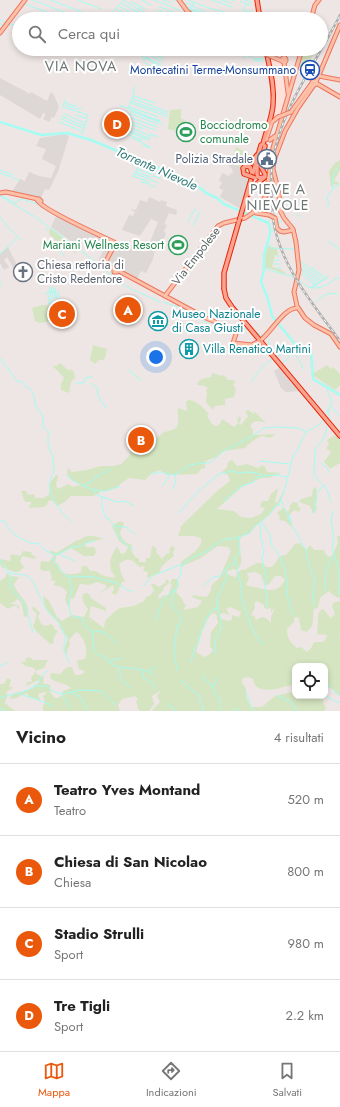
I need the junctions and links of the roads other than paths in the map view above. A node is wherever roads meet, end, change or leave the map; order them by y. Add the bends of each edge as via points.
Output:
1 (25, 0) edge
2 (179, 0) edge
3 (256, 0) edge
4 (318, 1) edge
5 (16, 12) edge
6 (189, 12) edge
7 (259, 12) edge
8 (313, 12) edge
9 (12, 17) edge
10 (340, 25) edge
11 (0, 33) edge
12 (328, 55) edge
13 (265, 56) edge
14 (265, 56) edge
15 (270, 56) edge
16 (283, 56) edge
17 (300, 56) edge
18 (328, 56) edge
19 (284, 61) junction
20 (325, 63) junction
21 (319, 76) junction
22 (340, 80) edge
23 (313, 85) junction
24 (289, 91) junction
25 (340, 98) edge
26 (280, 124) junction
27 (267, 142) junction
28 (273, 156) junction
29 (258, 160) junction
30 (249, 176) junction
31 (264, 177) junction
32 (248, 191) junction
33 (0, 193) edge
34 (245, 203) junction
35 (243, 208) junction
36 (254, 213) junction
37 (293, 229) junction
38 (165, 296) junction
39 (297, 308) junction
40 (340, 346) edge
41 (340, 435) edge

1 - 5 main road
2 - 6 main road
3 - 7 highway
4 - 8 main road
9 - 11 main road
10 - 12 main road
13 - 27 highway via 272,89
14 - 27 highway via 274,100
15 - 19 main road, bridge
16 - 19 main road
17 - 24 main road
18 - 20 main road
19 - 24 main road
20 - 21 main road
20 - 23 main road
21 - 22 main road
21 - 23 main road
23 - 25 main road
23 - 27 main road, bridge via 291,112 273,121
23 - 28 main road via 284,132
24 - 26 main road
26 - 27 main road
26 - 27 main road via 275,136
27 - 28 main road
27 - 29 highway
27 - 30 highway via 254,159 242,168 243,174
27 - 31 highway via 260,165
27 - 31 highway via 259,164
27 - 32 highway
28 - 36 main road via 266,196
28 - 37 main road via 280,211
29 - 31 highway via 257,175 260,178
29 - 34 highway
30 - 31 highway, bridge via 261,179
30 - 32 highway via 243,172 246,166 252,171
31 - 34 highway via 252,188
32 - 35 highway
33 - 38 main road via 9,192 38,200 43,207 114,243 105,263
34 - 35 highway
35 - 41 highway via 225,271 226,298
36 - 37 main road, bridge via 275,218 280,231
36 - 38 main road, Via Empolese via 218,226
37 - 39 main road via 299,270 294,292
38 - 39 main road via 237,331 233,343 252,346 268,334 290,310
39 - 40 main road via 310,322 331,334

